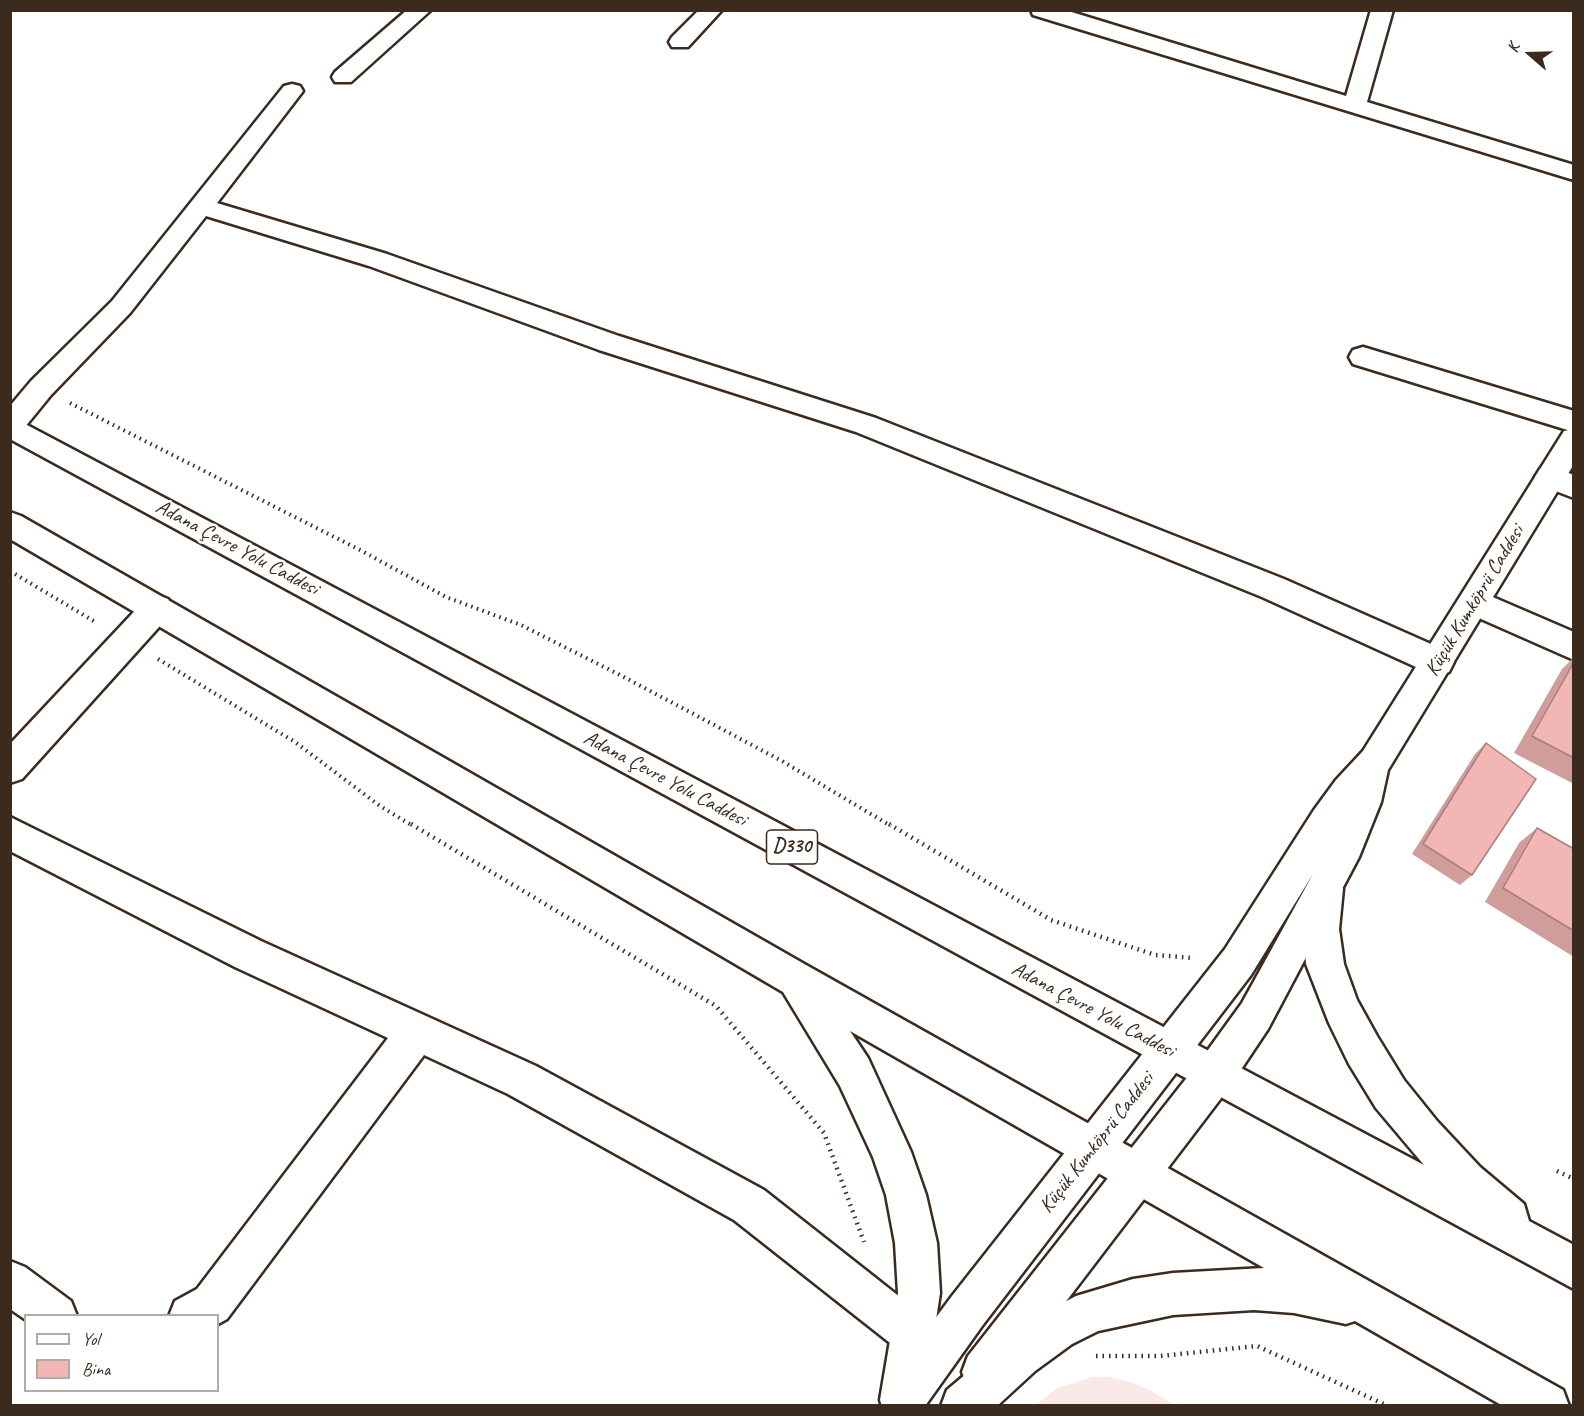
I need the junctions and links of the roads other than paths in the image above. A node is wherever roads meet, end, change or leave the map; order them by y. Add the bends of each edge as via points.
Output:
1 (421, 10) edge
2 (712, 10) edge
3 (1041, 10) edge
4 (1382, 10) edge
5 (680, 42) dead end
6 (343, 77) dead end
7 (292, 91) dead end
8 (1354, 106) junction
9 (1574, 173) edge
10 (201, 206) junction
11 (1363, 357) dead end
12 (1574, 422) edge
13 (10, 426) edge
14 (1574, 439) edge
15 (1562, 482) edge
16 (10, 524) edge
17 (1474, 602) junction
18 (157, 608) junction
19 (1574, 647) edge
20 (1438, 662) junction
21 (1375, 762) junction
22 (10, 768) edge
23 (10, 833) edge
24 (1325, 889) junction
25 (793, 978) junction
26 (417, 1032) junction
27 (1169, 1051) junction
28 (1214, 1075) junction
29 (1094, 1148) junction
30 (1137, 1173) junction
31 (1570, 1267) edge
32 (10, 1282) edge
33 (53, 1314) edge
34 (194, 1314) edge
35 (1389, 1317) junction
36 (914, 1335) junction
37 (900, 1403) edge
38 (958, 1406) edge
39 (963, 1406) edge
40 (1547, 1406) edge

1 - 6 main road
2 - 5 main road
3 - 8 main road
4 - 8 main road
7 - 10 main road
8 - 9 main road
10 - 13 main road via 121,307 41,388
10 - 20 main road via 378,260 609,343 866,425 1273,588
11 - 12 main road
13 - 27 main road, Adana Çevre Yolu Caddesi / D330
14 - 15 main road, Küçük Kumköprü Caddesi
15 - 17 main road, Küçük Kumköprü Caddesi
16 - 18 main road
17 - 19 main road
17 - 20 main road, Küçük Kumköprü Caddesi
18 - 22 main road
18 - 25 main road
20 - 21 main road, Küçük Kumköprü Caddesi
21 - 24 main road, Küçük Kumköprü Caddesi via 1347,846
21 - 27 main road, Küçük Kumköprü Caddesi via 1326,821 1238,962
23 - 26 main road via 248,954
24 - 28 main road, Küçük Kumköprü Caddesi via 1255,1016
24 - 31 main road via 1321,929 1325,964 1342,1010 1390,1094 1466,1181
25 - 29 main road
25 - 36 main road via 854,1072 906,1195 916,1244 919,1293
26 - 34 main road via 212,1304
26 - 36 main road via 522,1080 749,1205
27 - 28 main road, Adana Çevre Yolu Caddesi / D330
27 - 29 main road, Küçük Kumköprü Caddesi
28 - 30 main road, Küçük Kumköprü Caddesi
28 - 31 main road, Adana Çevre Yolu Caddesi / D330
29 - 30 main road
29 - 37 main road, Küçük Kumköprü Caddesi
30 - 35 main road
30 - 38 main road, Küçük Kumköprü Caddesi
32 - 33 main road
35 - 39 main road via 1338,1300 1254,1289 1133,1300 1091,1311 1057,1329
35 - 40 main road
36 - 37 main road

